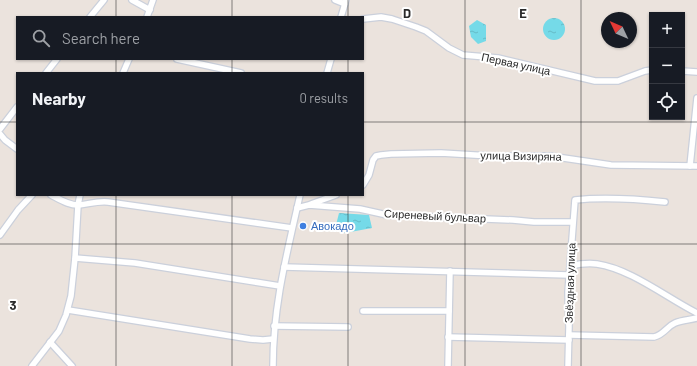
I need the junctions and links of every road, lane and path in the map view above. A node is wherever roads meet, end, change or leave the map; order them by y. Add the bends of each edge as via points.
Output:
1 (104, 0) edge
2 (132, 0) edge
3 (153, 0) edge
4 (335, 0) edge
5 (345, 2) edge
6 (150, 10) junction
7 (91, 16) edge
8 (147, 16) edge
9 (341, 16) edge
10 (364, 19) edge
11 (56, 60) edge
12 (129, 60) edge
13 (182, 60) edge
14 (331, 60) edge
15 (649, 70) edge
16 (685, 70) edge
17 (47, 72) edge
18 (123, 72) edge
19 (236, 72) edge
20 (327, 72) edge
21 (697, 72) edge
22 (697, 98) edge
23 (16, 108) edge
24 (0, 129) edge
25 (0, 134) edge
26 (16, 148) edge
27 (690, 166) junction
28 (697, 166) edge
29 (364, 183) edge
30 (31, 196) edge
31 (53, 196) edge
32 (80, 196) edge
33 (300, 196) edge
34 (333, 196) edge
35 (665, 202) dead end
36 (78, 205) junction
37 (309, 205) junction
38 (297, 208) junction
39 (573, 222) junction
40 (292, 228) junction
41 (0, 235) edge
42 (75, 258) junction
43 (570, 266) junction
44 (284, 267) junction
45 (450, 271) junction
46 (569, 275) junction
47 (280, 286) junction
48 (68, 310) junction
49 (363, 311) dead end
50 (449, 311) junction
51 (697, 313) edge
52 (697, 318) edge
53 (274, 326) junction
54 (348, 327) dead end
55 (448, 337) junction
56 (569, 338) junction
57 (273, 339) junction
58 (50, 342) junction
59 (32, 366) edge
60 (72, 366) edge
61 (272, 366) edge
62 (448, 366) edge
63 (568, 366) edge

1 - 7 street
2 - 6 street
3 - 6 street
4 - 5 street
5 - 9 street
6 - 8 street
10 - 15 street, Первая улица via 381,17 410,24 426,31 463,55 498,58 595,81 618,81
11 - 17 street
12 - 18 street
13 - 19 street
14 - 20 street
16 - 21 street
22 - 27 street
23 - 24 street
25 - 26 street
27 - 28 street, улица Визиряна
27 - 29 street, улица Визиряна via 611,164 550,156 391,154 376,156
30 - 41 street
31 - 36 street
32 - 36 street
33 - 38 street
34 - 37 street
35 - 39 street, Звёздная улица via 637,199 575,200
36 - 40 street via 108,202
36 - 42 street
37 - 38 street, Сиреневый бульвар
37 - 39 street, Сиреневый бульвар via 366,210 387,216
38 - 40 street
39 - 43 street, Звёздная улица
40 - 44 street
42 - 47 street via 135,263
42 - 48 street
43 - 46 street, Звёздная улица
43 - 51 street via 597,264 613,269
44 - 45 street
44 - 47 street
45 - 46 street
45 - 50 street
46 - 56 street, Звёздная улица
47 - 53 street
48 - 57 street via 250,339
48 - 58 street via 63,323
49 - 50 street
50 - 55 street
52 - 56 street via 676,322 664,333 654,336
53 - 54 street
53 - 57 street
55 - 56 street
55 - 62 street
56 - 63 street, Звёздная улица
57 - 61 street
58 - 59 street
58 - 60 street

